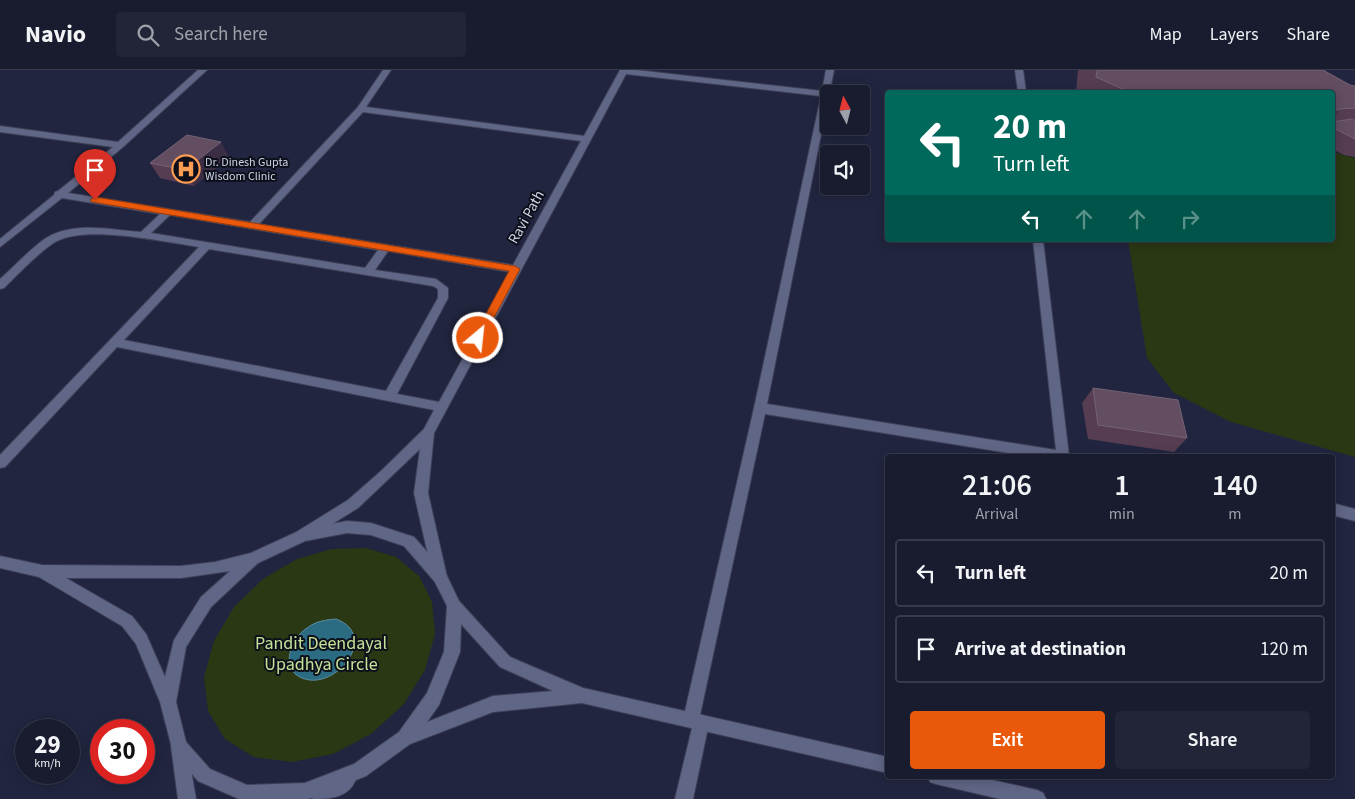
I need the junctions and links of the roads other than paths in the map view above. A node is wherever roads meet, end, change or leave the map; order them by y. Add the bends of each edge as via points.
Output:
1 (203, 70) edge
2 (387, 70) edge
3 (624, 70) edge
4 (830, 70) edge
5 (1019, 70) edge
6 (827, 85) edge
7 (1022, 90) edge
8 (820, 93) edge
9 (361, 109) junction
10 (820, 118) edge
11 (0, 129) edge
12 (586, 139) junction
13 (120, 145) junction
14 (58, 194) junction
15 (168, 212) junction
16 (252, 226) junction
17 (143, 235) junction
18 (1038, 242) edge
19 (0, 244) edge
20 (206, 246) junction
21 (384, 248) junction
22 (515, 269) junction
23 (368, 272) junction
24 (0, 285) edge
25 (115, 342) junction
26 (389, 397) junction
27 (441, 408) junction
28 (760, 408) junction
29 (428, 433) junction
30 (1046, 454) edge
31 (1063, 454) edge
32 (0, 463) edge
33 (1335, 510) edge
34 (1355, 515) edge
35 (303, 535) junction
36 (253, 559) junction
37 (0, 562) edge
38 (42, 571) junction
39 (440, 577) junction
40 (454, 606) junction
41 (583, 696) junction
42 (168, 702) junction
43 (696, 722) junction
44 (405, 738) junction
45 (179, 746) junction
46 (885, 764) edge
47 (360, 770) junction
48 (949, 779) edge
49 (187, 799) edge
50 (321, 799) edge
51 (684, 799) edge
52 (1037, 799) edge

1 - 13 street
2 - 9 street
3 - 8 street
3 - 12 street, Ravi Path
4 - 6 street
5 - 7 street
9 - 12 street
9 - 16 street
10 - 28 street
11 - 13 street
12 - 22 street, Ravi Path
13 - 14 street
14 - 15 street
14 - 19 street
15 - 16 street
15 - 17 street
16 - 21 street
17 - 20 street
17 - 24 street via 104,231 64,234 49,241
18 - 31 street
20 - 23 street
20 - 25 street
21 - 22 street
21 - 23 street
22 - 27 street, Ravi Path
23 - 26 street via 436,282 443,288 443,298
25 - 26 street
25 - 32 street
26 - 27 street
27 - 29 street, Ravi Path
28 - 30 street
28 - 43 street
29 - 35 street via 353,504
29 - 39 street via 421,492
33 - 34 street
35 - 36 street
35 - 39 street via 347,527 371,529 409,541
36 - 38 street via 181,572
36 - 42 street via 206,602 179,645
37 - 38 street
38 - 42 street via 127,621 141,639
39 - 40 street
40 - 41 street via 505,662
40 - 44 street via 452,652 433,699
41 - 43 street
41 - 44 street via 493,704
42 - 45 street
43 - 46 street
43 - 51 street
44 - 47 street
45 - 47 street via 204,775 248,794 305,792
45 - 49 street
47 - 50 street
48 - 52 street

